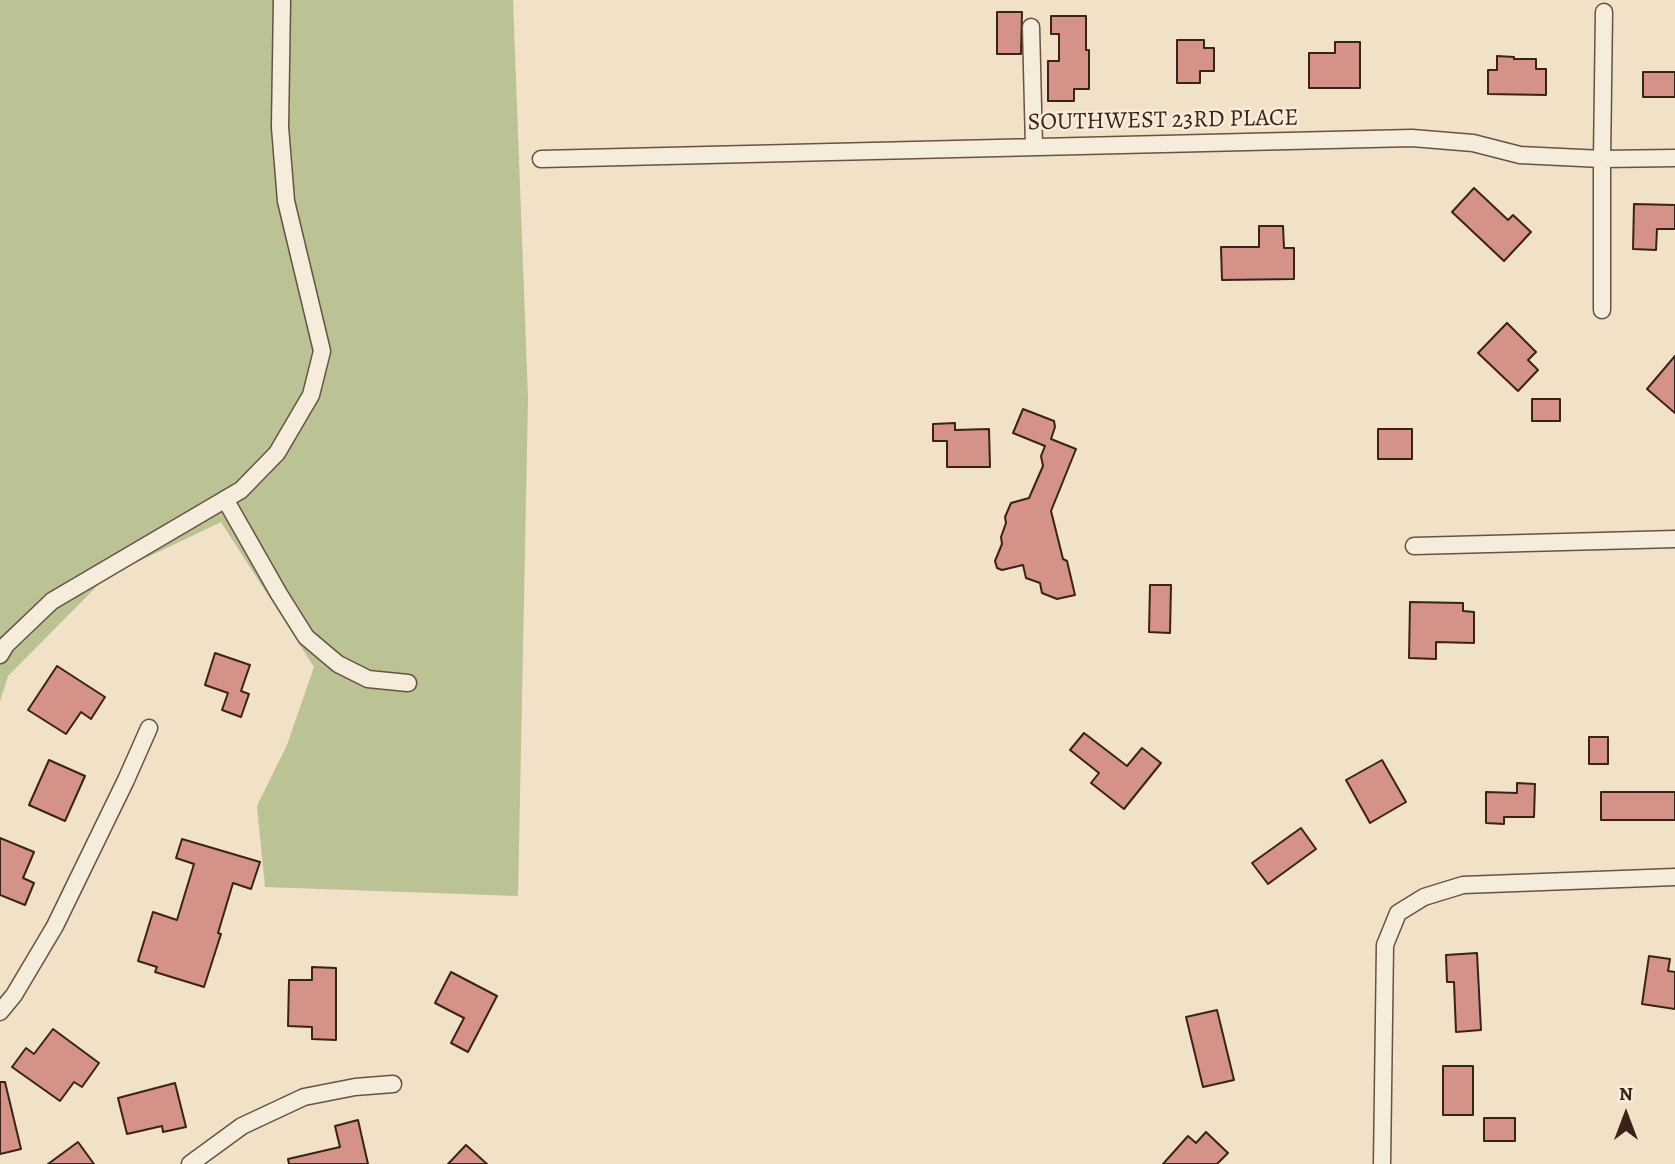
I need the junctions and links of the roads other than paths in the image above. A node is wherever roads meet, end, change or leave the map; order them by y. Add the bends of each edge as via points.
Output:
1 (282, 0) edge
2 (1604, 12) dead end
3 (1031, 27) dead end
4 (1034, 147) junction
5 (1675, 158) edge
6 (541, 159) dead end
7 (1602, 159) junction
8 (1602, 310) dead end
9 (225, 499) junction
10 (1675, 539) edge
11 (1414, 546) dead end
12 (0, 655) edge
13 (408, 683) dead end
14 (149, 727) dead end
15 (1675, 877) edge
16 (0, 1012) edge
17 (393, 1084) dead end
18 (190, 1164) edge
19 (1382, 1164) edge

1 - 9 street via 280,127 286,201 322,351 312,395 277,453
2 - 7 street
3 - 4 street
4 - 6 street, SOUTHWEST 23RD PLACE
4 - 7 street, SOUTHWEST 23RD PLACE via 1412,138 1473,143 1520,155
5 - 7 street, SOUTHWEST 23RD PLACE
7 - 8 street
9 - 12 street via 52,601
9 - 13 street via 306,637 338,664 368,679
10 - 11 street
14 - 16 street via 55,926
15 - 19 street via 1463,885 1424,897 1398,913 1385,945
17 - 18 street via 304,1097 242,1126

